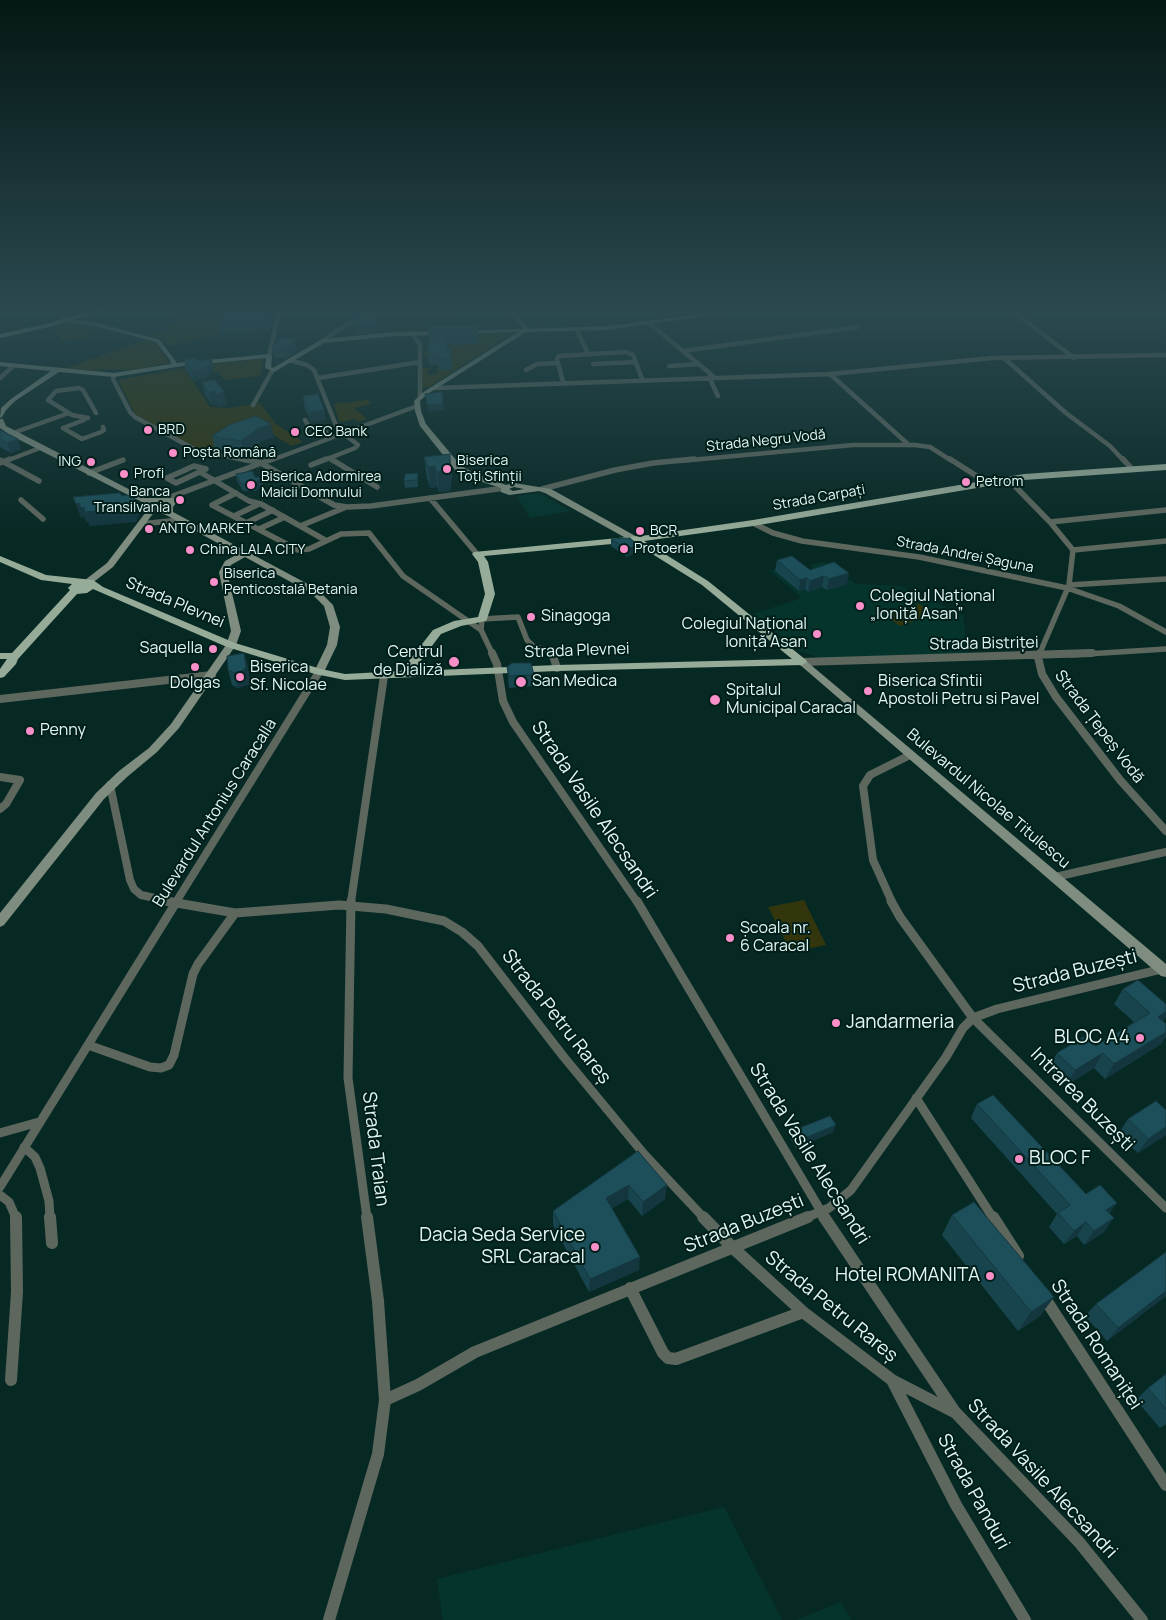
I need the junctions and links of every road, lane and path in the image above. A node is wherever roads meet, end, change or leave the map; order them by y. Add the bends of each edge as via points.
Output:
1 (39, 384) edge
2 (115, 384) edge
3 (265, 384) edge
4 (320, 384) edge
5 (420, 384) edge
6 (440, 384) edge
7 (533, 384) edge
8 (713, 384) edge
9 (841, 384) edge
10 (1033, 384) edge
11 (432, 389) junction
12 (420, 393) junction
13 (718, 396) dead end
14 (253, 405) dead end
15 (417, 406) junction
16 (69, 413) junction
17 (96, 413) dead end
18 (0, 416) edge
19 (305, 420) dead end
20 (1, 426) edge
21 (103, 427) dead end
22 (13, 433) junction
23 (341, 433) junction
24 (327, 434) dead end
25 (908, 445) junction
26 (40, 448) junction
27 (329, 458) junction
28 (123, 460) dead end
29 (1, 461) edge
30 (261, 463) junction
31 (311, 465) dead end
32 (1166, 467) edge
33 (1132, 469) junction
34 (200, 472) junction
35 (89, 473) junction
36 (1008, 479) junction
37 (215, 480) junction
38 (39, 481) dead end
39 (986, 482) junction
40 (377, 487) dead end
41 (506, 489) junction
42 (540, 489) junction
43 (236, 494) junction
44 (430, 498) junction
45 (21, 500) dead end
46 (167, 504) junction
47 (261, 504) junction
48 (152, 506) junction
49 (347, 507) junction
50 (273, 510) junction
51 (1166, 510) edge
52 (234, 516) junction
53 (43, 518) dead end
54 (285, 518) junction
55 (180, 520) junction
56 (1050, 522) junction
57 (246, 523) junction
58 (753, 523) junction
59 (141, 524) junction
60 (300, 526) junction
61 (259, 530) junction
62 (325, 540) junction
63 (636, 540) junction
64 (1166, 541) edge
65 (1073, 550) junction
66 (244, 554) junction
67 (477, 554) junction
68 (0, 558) edge
69 (1166, 579) edge
70 (82, 587) junction
71 (1068, 587) junction
72 (466, 620) junction
73 (482, 625) junction
74 (1166, 632) edge
75 (232, 645) junction
76 (1166, 648) edge
77 (1038, 657) junction
78 (8, 659) edge
79 (802, 662) junction
80 (557, 668) junction
81 (498, 671) junction
82 (319, 672) junction
83 (0, 675) edge
84 (212, 675) junction
85 (404, 675) junction
86 (384, 676) junction
87 (0, 699) edge
88 (910, 755) junction
89 (0, 778) edge
90 (110, 785) junction
91 (0, 809) edge
92 (1166, 831) edge
93 (1166, 852) edge
94 (1055, 876) junction
95 (178, 902) junction
96 (350, 906) junction
97 (235, 913) junction
98 (0, 922) edge
99 (1164, 970) edge
100 (973, 1018) junction
101 (88, 1045) junction
102 (916, 1098) junction
103 (40, 1122) junction
104 (0, 1133) edge
105 (24, 1148) junction
106 (0, 1188) edge
107 (0, 1195) edge
108 (1166, 1208) edge
109 (821, 1212) junction
110 (52, 1243) dead end
111 (732, 1247) junction
112 (1022, 1262) edge
113 (1038, 1287) edge
114 (630, 1288) junction
115 (803, 1312) junction
116 (11, 1380) dead end
117 (892, 1380) junction
118 (385, 1400) junction
119 (955, 1412) junction
120 (1166, 1485) edge
121 (329, 1620) edge
122 (1025, 1620) edge
123 (1142, 1620) edge

1 - 18 main road via 13,400
2 - 30 street via 135,417 196,450
3 - 14 street
4 - 23 street
5 - 12 street
6 - 11 main road
7 - 11 street
8 - 13 street
9 - 25 street
10 - 33 street via 1110,446
11 - 12 main road
12 - 15 main road
15 - 23 street
15 - 41 main road via 424,424 458,468
16 - 17 street via 48,400 56,391 83,390
16 - 21 street via 88,418 63,428 79,438 104,431
16 - 22 street
19 - 24 street via 314,428 322,426
20 - 22 main road, Bulevardul Antonius Caracalla
22 - 26 main road, Bulevardul Antonius Caracalla
23 - 27 street via 358,445
23 - 30 street
25 - 39 street, Strada Negru Vodă via 936,450
25 - 42 street, Strada Negru Vodă via 841,445 653,463
26 - 29 street
26 - 35 main road, Bulevardul Antonius Caracalla
27 - 31 street
27 - 40 street
28 - 35 street
29 - 38 street
30 - 37 street
30 - 49 street via 328,502
32 - 33 main road, Strada Carpați
33 - 36 main road, Strada Carpați
34 - 34 street via 206,469 196,466 167,478 176,482
34 - 37 street
35 - 48 main road, Bulevardul Antonius Caracalla
36 - 39 main road, Strada Carpați
36 - 56 street
37 - 43 street
37 - 46 street via 179,495
39 - 58 main road, Strada Carpați
41 - 42 main road
41 - 44 street
42 - 63 main road, Bulevardul Nicolae Titulescu
43 - 47 street
43 - 52 street via 212,505
44 - 49 street
44 - 67 street
45 - 53 street
46 - 48 main road, Bulevardul Antonius Caracalla
46 - 48 main road
46 - 55 main road, Bulevardul Antonius Caracalla
47 - 50 street
47 - 52 street
48 - 59 main road
49 - 60 street
50 - 54 street
50 - 57 street
51 - 56 street
52 - 57 street
54 - 60 street
54 - 61 street
55 - 59 street
55 - 66 main road, Bulevardul Antonius Caracalla
56 - 65 street
57 - 61 street
58 - 63 main road, Strada Carpați
58 - 71 street, Strada Andrei Șaguna via 802,541 912,556
59 - 70 main road via 110,565
60 - 62 street
61 - 62 street via 298,550
62 - 72 street via 351,532 369,533 403,576
63 - 67 main road, Strada Carpați
63 - 79 main road, Bulevardul Nicolae Titulescu via 705,583
64 - 65 street
65 - 71 street, Strada Țepeș Vodă
66 - 75 main road via 228,563 223,572 236,632
66 - 82 main road, Bulevardul Antonius Caracalla via 306,586 328,605 334,620 334,636
67 - 73 main road via 486,572 490,594
68 - 70 main road, Strada Plevnei via 44,578
69 - 71 street
70 - 75 main road, Strada Plevnei
70 - 78 main road
71 - 74 street, Strada Andrei Șaguna via 1119,606
71 - 77 street, Strada Țepeș Vodă
72 - 73 main road
72 - 85 main road via 443,628 432,636
73 - 80 street via 518,617 527,640 533,646 552,652
73 - 81 street, Strada Vasile Alecsandri
75 - 82 main road, Strada Plevnei
75 - 84 main road
76 - 77 street, Strada Bistriței
77 - 79 street, Strada Bistriței
77 - 92 street, Strada Țepeș Vodă via 1042,674 1056,697 1120,780
78 - 83 main road
79 - 80 main road, Strada Plevnei
79 - 88 main road, Bulevardul Nicolae Titulescu
80 - 81 main road, Strada Plevnei
81 - 85 main road, Strada Plevnei
81 - 109 street, Strada Vasile Alecsandri via 503,701 512,722 638,903
82 - 86 main road, Strada Plevnei via 345,677
82 - 95 street, Bulevardul Antonius Caracalla
84 - 87 street
84 - 90 main road via 161,742
85 - 86 main road, Strada Plevnei
86 - 96 street, Strada Traian
88 - 94 main road, Bulevardul Nicolae Titulescu
88 - 100 street, Intrarea Buzești via 870,775 864,786 874,860 900,917
89 - 91 street via 20,780
90 - 95 street, Strada Petru Rareș via 134,889 154,899
90 - 98 main road
93 - 94 street
94 - 99 main road, Bulevardul Nicolae Titulescu
95 - 97 street, Strada Petru Rareș
95 - 101 street, Bulevardul Antonius Caracalla
96 - 97 street, Strada Petru Rareș
96 - 111 street, Strada Petru Rareș via 386,909 444,921 478,946 644,1154
96 - 118 street, Strada Traian via 348,1078 378,1301
97 - 101 street via 193,974 170,1064 161,1068 150,1067
99 - 100 street, Strada Buzești via 997,1009
100 - 102 street, Strada Buzești
100 - 108 street, Intrarea Buzești
101 - 103 street, Bulevardul Antonius Caracalla
102 - 109 street, Strada Buzești via 851,1190
102 - 112 street
103 - 104 street
103 - 105 street, Bulevardul Antonius Caracalla
105 - 106 street, Bulevardul Antonius Caracalla
105 - 110 street via 35,1157 40,1168 49,1201
107 - 116 street via 14,1210 17,1220 17,1292
109 - 111 street, Strada Buzești
109 - 119 street, Strada Vasile Alecsandri
111 - 114 street, Strada Buzești
111 - 115 street, Strada Petru Rareș
113 - 120 street, Strada Romaniței
114 - 115 street via 668,1358 676,1359
114 - 118 street, Strada Buzești via 475,1352
115 - 117 street, Strada Petru Rareș
117 - 119 street, Strada Petru Rareș
117 - 122 street, Strada Panduri via 956,1505
118 - 121 street, Strada Traian via 378,1454
119 - 123 street, Strada Vasile Alecsandri via 1079,1542

